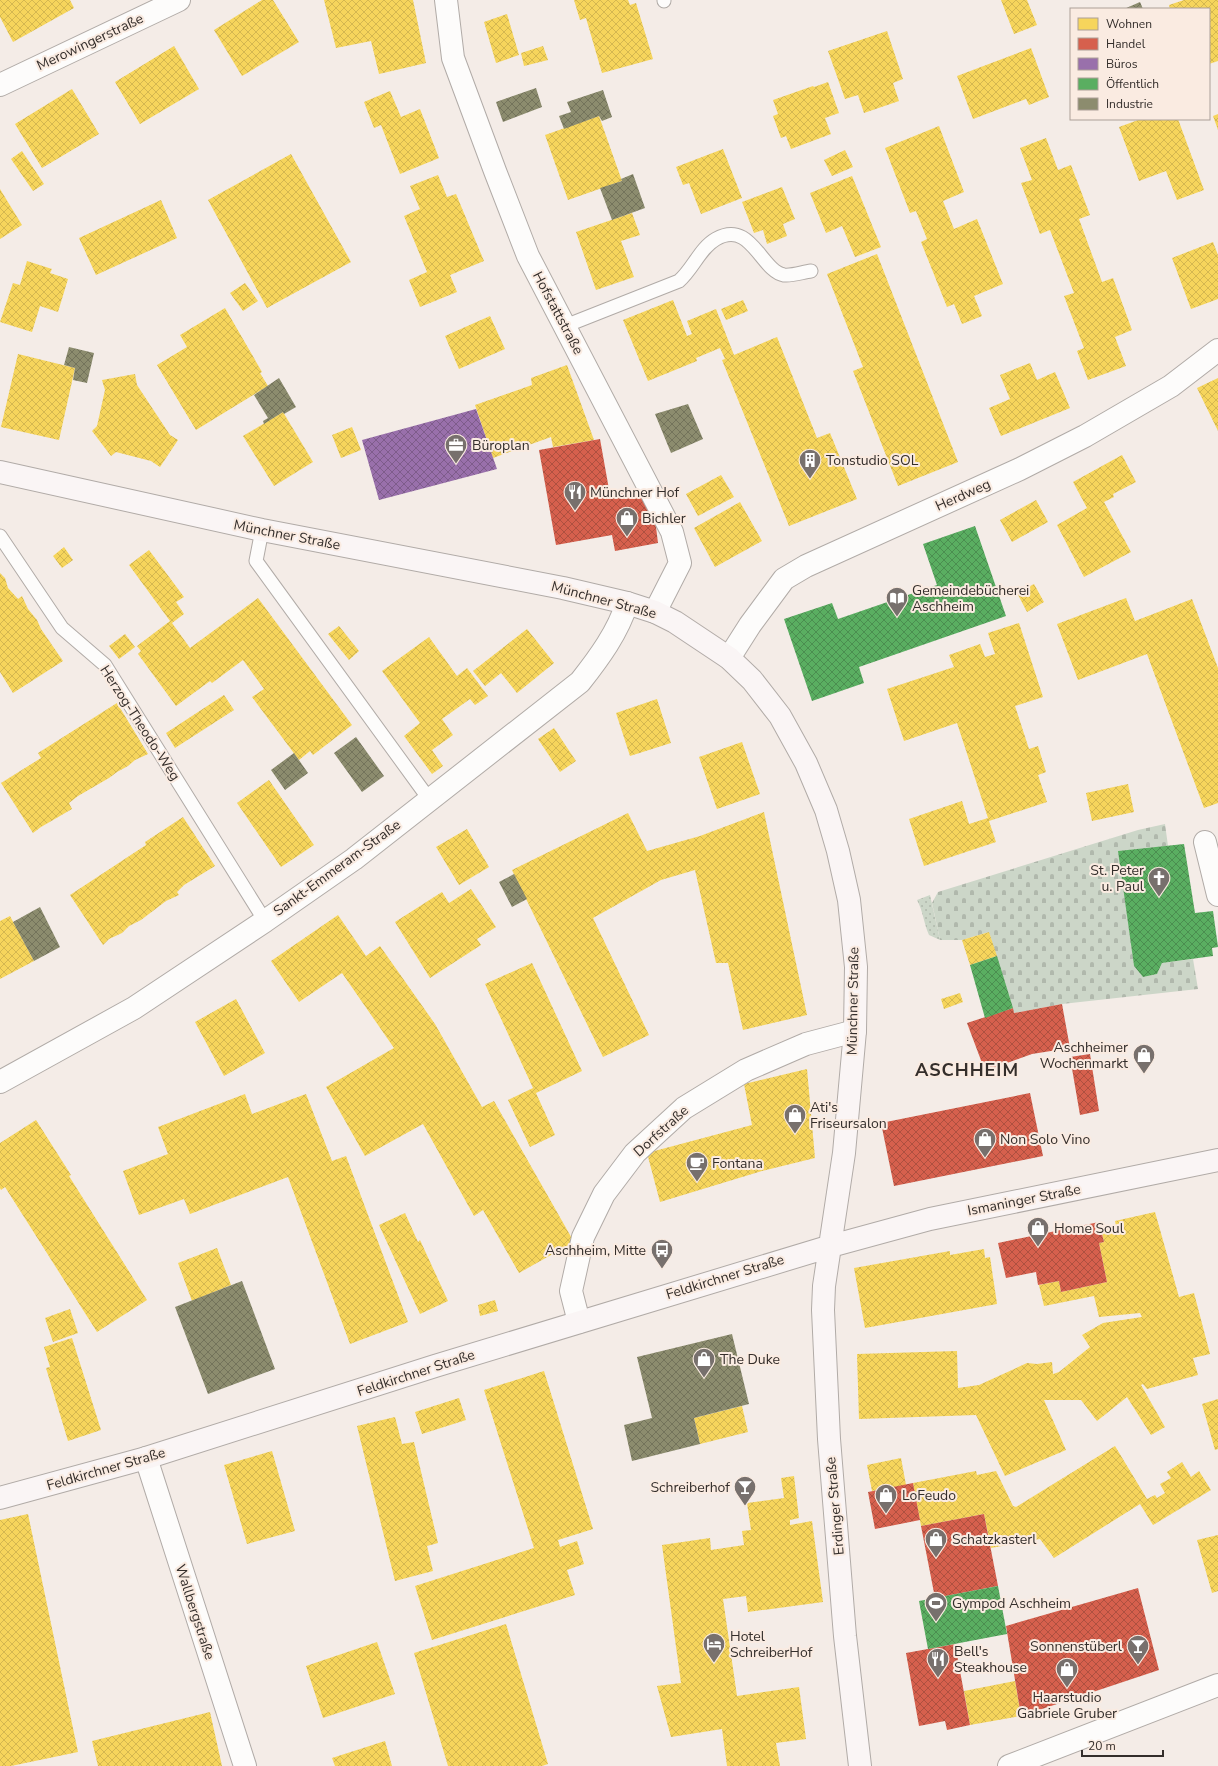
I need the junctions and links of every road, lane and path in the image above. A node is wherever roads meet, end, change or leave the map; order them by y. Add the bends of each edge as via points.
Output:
1 (179, 0) edge
2 (446, 0) edge
3 (0, 85) edge
4 (811, 271) dead end
5 (565, 326) junction
6 (1218, 350) edge
7 (0, 472) edge
8 (262, 530) junction
9 (0, 536) edge
10 (627, 603) junction
11 (655, 612) junction
12 (728, 658) junction
13 (429, 799) junction
14 (1205, 842) dead end
15 (1218, 894) edge
16 (265, 920) junction
17 (855, 1031) junction
18 (0, 1082) edge
19 (1218, 1160) edge
20 (831, 1246) junction
21 (579, 1322) junction
22 (146, 1458) junction
23 (0, 1498) edge
24 (1218, 1685) edge
25 (245, 1766) edge
26 (860, 1766) edge
27 (1009, 1766) edge

1 - 3 street, Merowingerstraße
2 - 5 street, Hofstattstraße via 453,58 528,256
4 - 5 lane via 783,275 775,271 750,242 738,236 728,235 716,239 702,252 679,281
5 - 11 street, Hofstattstraße via 672,532 680,563
6 - 12 street, Herdweg via 1171,386 1085,436 1020,469 806,566 784,579
7 - 8 street, Münchner Straße
8 - 10 street, Münchner Straße via 563,588
8 - 13 lane via 256,561
9 - 16 lane, Herzog-Theodo-Weg via 62,628 105,665
10 - 11 street, Münchner Straße
10 - 13 street, Sankt-Emmeram-Straße via 623,616 599,658 580,682
11 - 12 street, Münchner Straße via 691,632
12 - 17 street, Münchner Straße via 752,680 780,716 806,763 826,810 849,900 856,967
13 - 16 street, Sankt-Emmeram-Straße via 354,858
14 - 15 street
16 - 18 street, Sankt-Emmeram-Straße via 134,1008
17 - 20 street, Münchner Straße via 844,1153
17 - 21 street, Dorfstraße via 806,1044 746,1070 684,1108 635,1153 604,1194 583,1237 571,1291
19 - 20 street, Ismaninger Straße via 930,1219
20 - 21 street, Feldkirchner Straße
20 - 26 street, Erdinger Straße via 823,1310 829,1439 845,1636
21 - 22 street, Feldkirchner Straße
22 - 23 street, Feldkirchner Straße
22 - 25 street, Wallbergstraße
24 - 27 street

